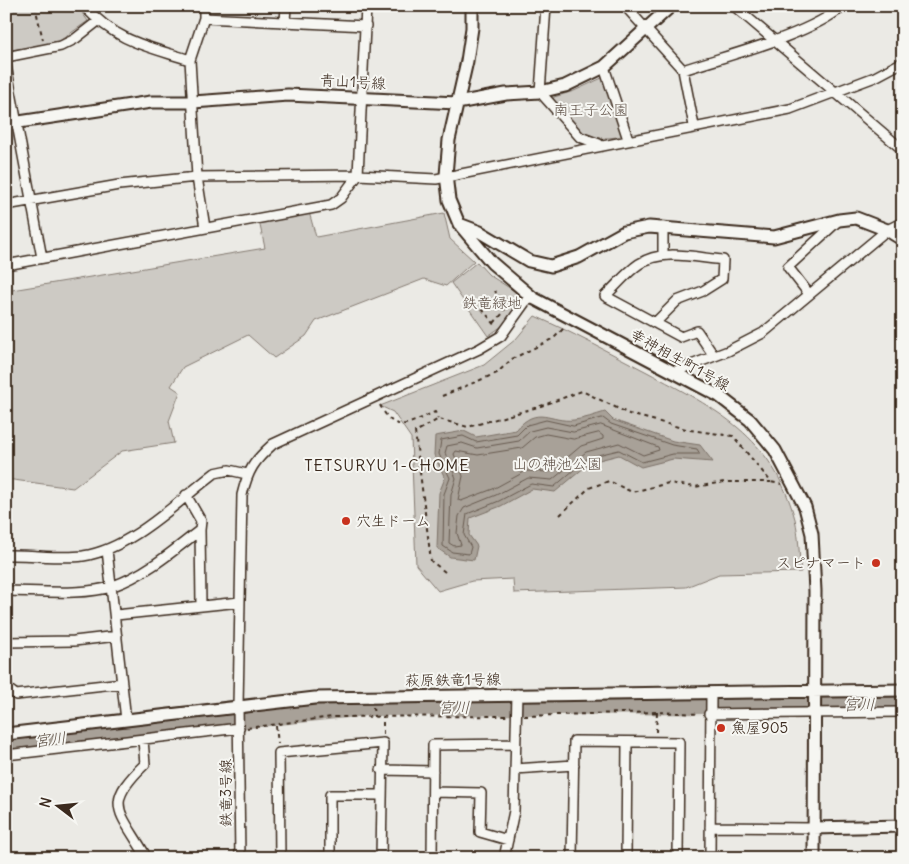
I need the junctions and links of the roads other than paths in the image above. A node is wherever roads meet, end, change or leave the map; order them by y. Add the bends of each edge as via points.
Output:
1 (84, 6) edge
2 (204, 6) edge
3 (286, 6) edge
4 (366, 6) edge
5 (472, 6) edge
6 (546, 6) edge
7 (625, 6) edge
8 (671, 6) edge
9 (734, 6) edge
10 (843, 6) edge
11 (204, 18) junction
12 (98, 21) junction
13 (285, 22) junction
14 (366, 26) junction
15 (647, 29) junction
16 (774, 41) junction
17 (6, 58) edge
18 (190, 60) junction
19 (903, 62) edge
20 (6, 66) edge
21 (604, 67) junction
22 (683, 70) junction
23 (540, 92) junction
24 (832, 92) junction
25 (363, 98) junction
26 (193, 102) junction
27 (457, 103) junction
28 (18, 121) junction
29 (6, 124) edge
30 (694, 126) junction
31 (628, 139) junction
32 (602, 145) junction
33 (903, 150) edge
34 (358, 175) junction
35 (446, 175) junction
36 (197, 177) junction
37 (31, 201) junction
38 (6, 205) edge
39 (839, 220) junction
40 (903, 222) edge
41 (458, 224) junction
42 (663, 227) junction
43 (205, 228) junction
44 (887, 230) junction
45 (903, 240) edge
46 (663, 255) junction
47 (42, 258) junction
48 (6, 265) edge
49 (809, 294) junction
50 (533, 298) junction
51 (655, 323) junction
52 (714, 356) junction
53 (673, 372) junction
54 (247, 474) junction
55 (186, 495) junction
56 (200, 530) junction
57 (107, 550) junction
58 (6, 555) edge
59 (112, 587) junction
60 (6, 591) edge
61 (240, 602) junction
62 (201, 605) junction
63 (116, 615) junction
64 (117, 636) junction
65 (6, 642) edge
66 (6, 682) edge
67 (122, 683) junction
68 (903, 690) edge
69 (814, 691) junction
70 (710, 695) junction
71 (517, 696) junction
72 (238, 706) junction
73 (710, 712) junction
74 (814, 712) junction
75 (903, 712) edge
76 (126, 720) junction
77 (239, 728) junction
78 (6, 734) edge
79 (143, 740) junction
80 (626, 742) junction
81 (514, 744) junction
82 (6, 755) edge
83 (574, 765) junction
84 (515, 769) junction
85 (381, 770) junction
86 (433, 771) junction
87 (433, 792) junction
88 (381, 795) junction
89 (903, 826) edge
90 (710, 827) junction
91 (813, 828) junction
92 (508, 840) junction
93 (144, 858) edge
94 (240, 858) edge
95 (280, 858) edge
96 (297, 858) edge
97 (381, 858) edge
98 (432, 858) edge
99 (504, 858) edge
100 (572, 858) edge
101 (626, 858) edge
102 (678, 858) edge
103 (710, 858) edge
104 (814, 858) edge

1 - 12 street
2 - 11 street
3 - 13 street
4 - 14 street
5 - 27 street, 幸神相生町1号線 via 467,61
6 - 23 street
7 - 15 street
8 - 15 street, 青山1号線
9 - 16 street
10 - 16 street via 814,24
11 - 13 street
11 - 18 street
12 - 17 street via 61,46
12 - 18 street via 123,38
13 - 14 street
14 - 25 street
15 - 21 street, 青山1号線
15 - 22 street
16 - 22 street
16 - 24 street
18 - 26 street
19 - 24 street via 875,77
20 - 28 street
21 - 23 street, 青山1号線 via 566,86
21 - 31 street
22 - 30 street
23 - 27 street, 青山1号線
23 - 32 street via 580,138
24 - 30 street via 790,109
24 - 33 street
25 - 26 street, 青山1号線 via 288,94
25 - 27 street, 青山1号線
25 - 34 street
26 - 28 street, 青山1号線 via 151,102
26 - 36 street
27 - 35 street, 幸神相生町1号線
28 - 29 street, 青山1号線
28 - 37 street
30 - 31 street
31 - 32 street
32 - 35 street
34 - 35 street via 436,178
34 - 36 street
34 - 43 street via 331,205
35 - 41 street, 幸神相生町1号線 via 449,200
36 - 37 street via 119,185
36 - 43 street
37 - 38 street
37 - 47 street
39 - 42 street via 774,237
39 - 44 street via 856,218
39 - 49 street via 788,267
40 - 44 street
41 - 42 street via 480,232 529,261 551,266 579,257 624,232
41 - 50 street, 幸神相生町1号線 via 492,263
42 - 46 street
43 - 47 street
44 - 45 street
44 - 49 street
46 - 51 street via 638,264 605,296
46 - 51 street via 723,260 722,279 703,292 677,301
47 - 48 street
49 - 52 street via 763,333
50 - 53 street, 幸神相生町1号線
50 - 54 street via 526,301 503,334 479,349 273,444
51 - 52 street via 681,337 697,330
52 - 53 street
53 - 69 street, 幸神相生町1号線 via 719,396 750,420 775,450 796,486 812,534
54 - 55 street via 229,470 215,473
54 - 61 street, 鉄竜3号線 via 242,495
55 - 56 street via 201,521
55 - 57 street via 136,534
56 - 59 street via 160,561
56 - 62 street
57 - 58 street via 82,556
57 - 59 street
59 - 60 street via 79,591
59 - 63 street
61 - 62 street
61 - 72 street, 鉄竜3号線
62 - 63 street
63 - 64 street
64 - 65 street via 74,641
64 - 67 street
66 - 67 street via 8,689 16,695
67 - 76 street
68 - 69 street, 萩原鉄竜1号線
69 - 70 street, 萩原鉄竜1号線
69 - 74 street, 幸神相生町1号線
70 - 71 street, 萩原鉄竜1号線
70 - 73 street
71 - 72 street, 萩原鉄竜1号線 via 315,698
71 - 81 street
72 - 76 street, 萩原鉄竜1号線
72 - 77 street, 鉄竜3号線
73 - 74 street
73 - 90 street
74 - 75 street
74 - 91 street, 幸神相生町1号線
76 - 78 street, 萩原鉄竜1号線
77 - 79 street
77 - 94 street, 鉄竜3号線
79 - 82 street
79 - 93 street via 144,764 125,783 118,799 120,814
80 - 83 street via 574,741
80 - 101 street
80 - 102 street via 679,742
81 - 84 street
81 - 86 street via 433,745
83 - 84 street
83 - 100 street
84 - 92 street via 514,811
85 - 86 street
85 - 88 street
85 - 95 street via 383,744 279,753
86 - 87 street
87 - 92 street via 481,793 480,832
87 - 98 street
88 - 96 street via 330,795 330,857
88 - 97 street
89 - 91 street
90 - 91 street
90 - 103 street
91 - 104 street, 幸神相生町1号線
92 - 99 street

